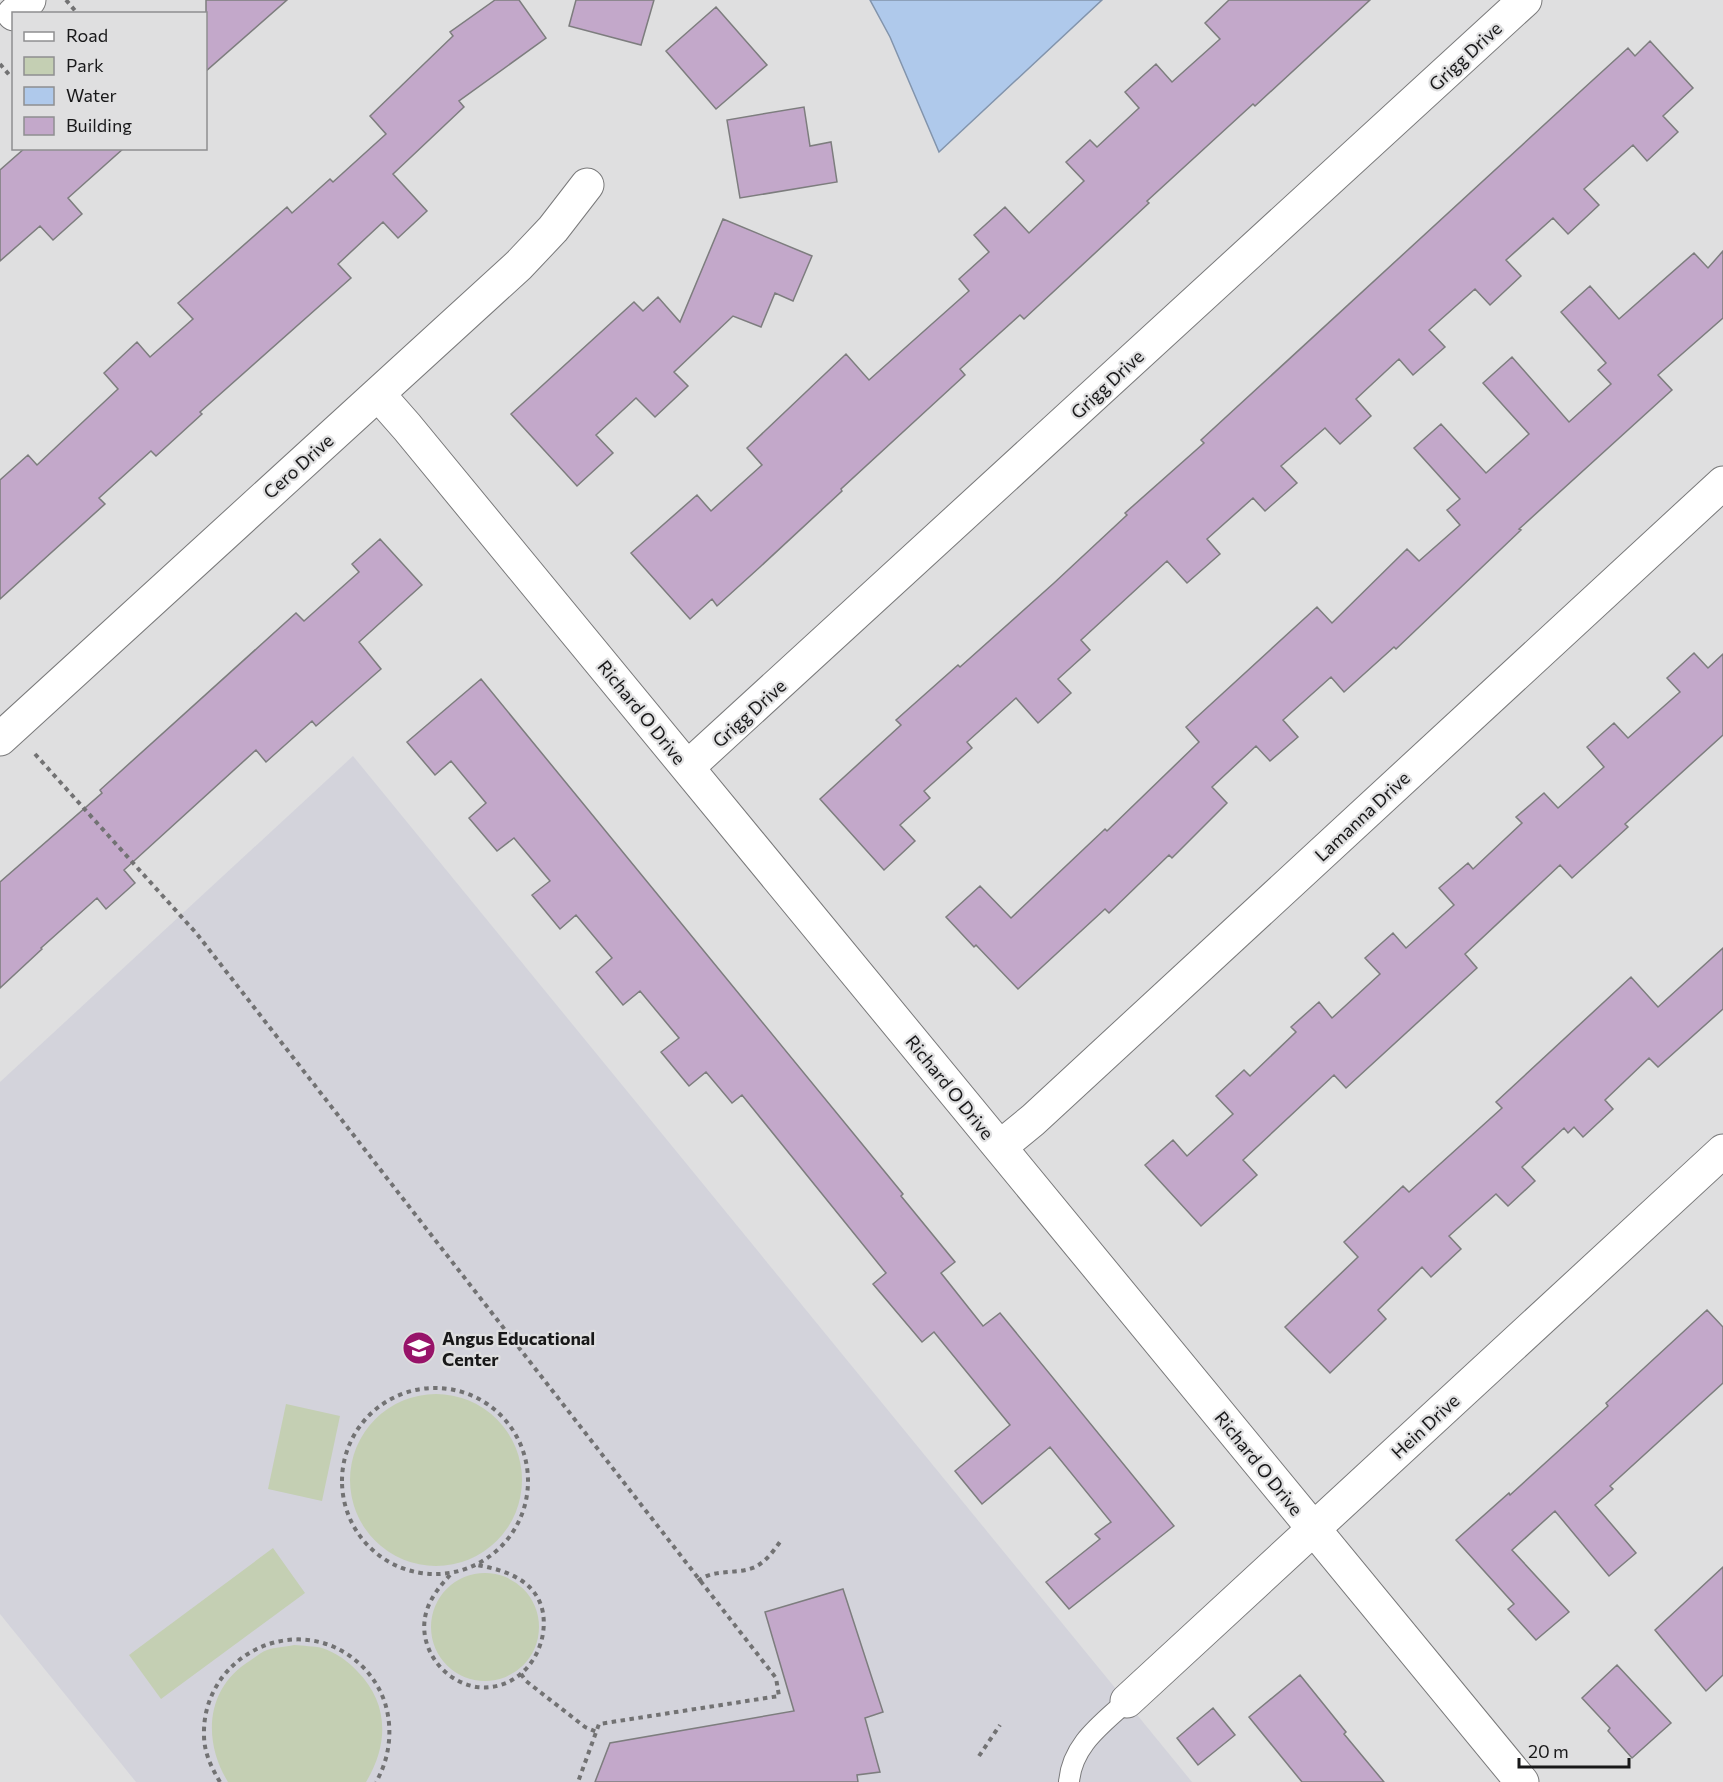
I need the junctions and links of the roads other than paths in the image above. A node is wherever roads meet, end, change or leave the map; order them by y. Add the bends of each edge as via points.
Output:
1 (1526, 0) edge
2 (587, 185) dead end
3 (378, 394) junction
4 (1723, 483) edge
5 (14, 743) edge
6 (688, 767) junction
7 (1000, 1147) junction
8 (1723, 1151) edge
9 (1314, 1529) junction
10 (1127, 1701) joint
11 (1069, 1782) edge
12 (1522, 1782) edge

1 - 6 street, Grigg Drive
2 - 3 street, Cero Drive via 519,265
3 - 5 street, Cero Drive
3 - 6 street, Richard O Drive
4 - 7 street, Lamanna Drive
6 - 7 street, Richard O Drive
7 - 9 street, Richard O Drive
8 - 9 street, Hein Drive
9 - 10 street, Hein Drive
9 - 12 street, Richard O Drive
10 - 11 lane via 1090,1734 1070,1768

